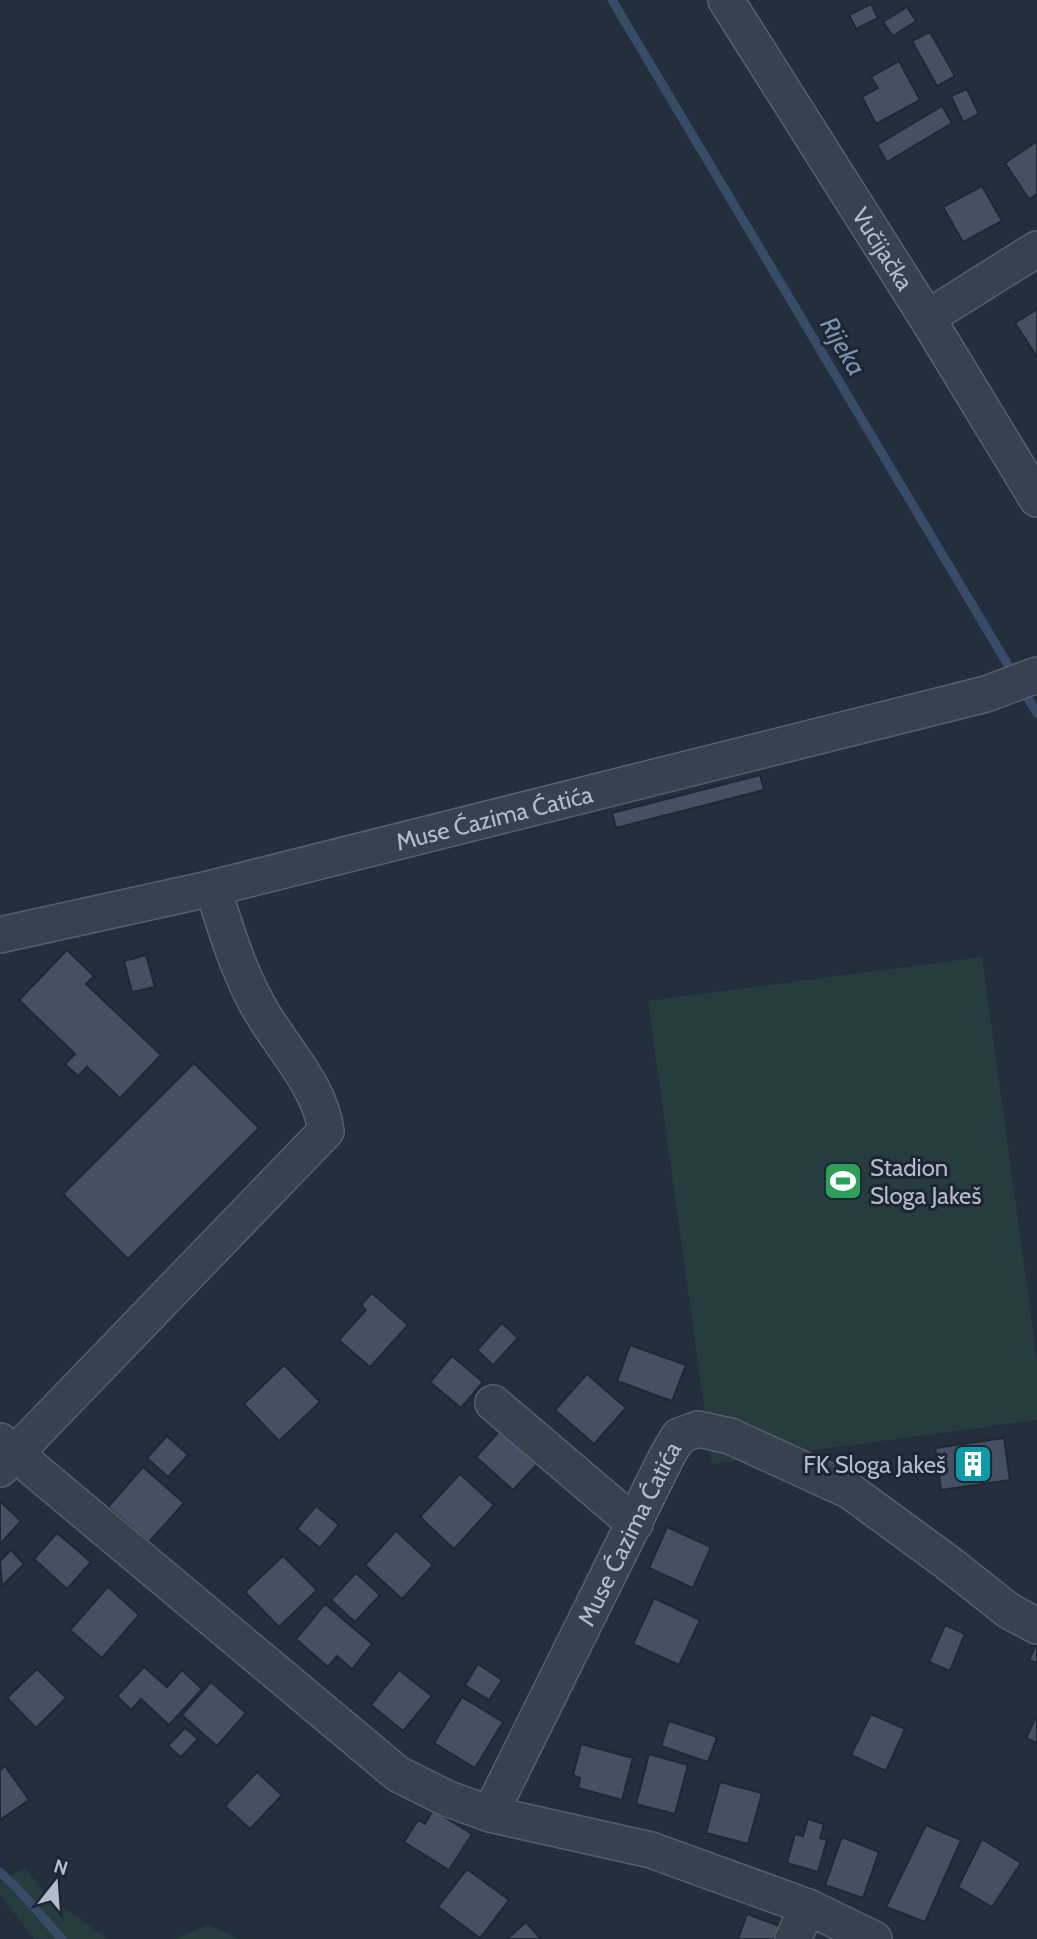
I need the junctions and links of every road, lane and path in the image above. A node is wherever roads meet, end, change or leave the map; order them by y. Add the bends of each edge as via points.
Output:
1 (726, 0) edge
2 (1037, 249) edge
3 (927, 317) junction
4 (1037, 499) edge
5 (1037, 675) edge
6 (213, 888) junction
7 (0, 934) edge
8 (493, 1403) dead end
9 (4, 1454) edge
10 (635, 1524) junction
11 (1037, 1626) edge
12 (490, 1814) junction
13 (808, 1907) junction
14 (793, 1939) edge
15 (874, 1939) edge

1 - 3 street, Vučijačka
2 - 3 street
3 - 4 street, Vučijačka
5 - 6 street, Muse Ćazima Ćatića via 986,694
6 - 7 street, Muse Ćazima Ćatića
6 - 9 street via 232,948 257,1004 307,1082 324,1116 326,1131
8 - 10 street
9 - 12 street via 398,1774
10 - 11 street, Muse Ćazima Ćatića via 679,1436 698,1429 730,1436 850,1491 1009,1611
10 - 12 street, Muse Ćazima Ćatića
12 - 13 street via 651,1850
13 - 14 street
13 - 15 street

